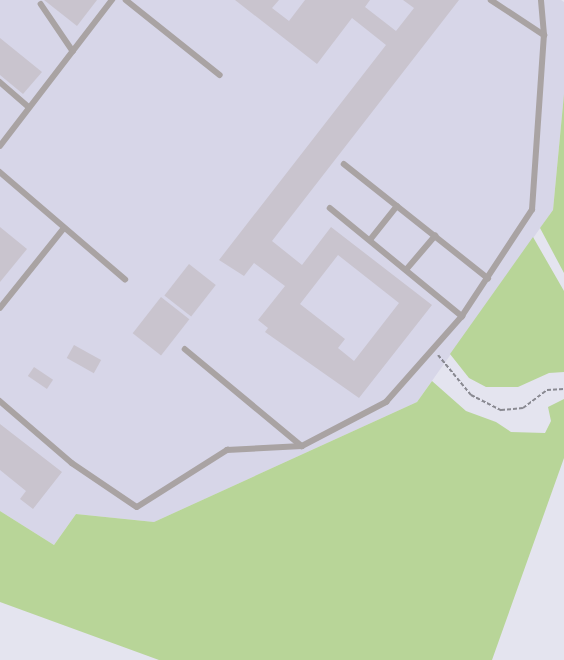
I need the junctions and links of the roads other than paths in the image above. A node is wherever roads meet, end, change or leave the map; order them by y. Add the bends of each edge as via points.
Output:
1 (112, 0) edge
2 (126, 0) edge
3 (491, 0) edge
4 (541, 0) edge
5 (41, 4) dead end
6 (544, 35) junction
7 (73, 51) junction
8 (220, 76) dead end
9 (0, 82) edge
10 (28, 106) junction
11 (0, 146) edge
12 (344, 164) dead end
13 (0, 172) edge
14 (398, 206) junction
15 (330, 208) dead end
16 (64, 228) junction
17 (435, 236) junction
18 (370, 240) junction
19 (406, 270) junction
20 (488, 278) junction
21 (124, 279) dead end
22 (0, 308) edge
23 (462, 316) junction
24 (185, 349) dead end
25 (0, 400) edge
26 (302, 446) junction

1 - 7 lane
2 - 8 lane
3 - 6 lane
4 - 6 lane
5 - 7 lane
6 - 20 lane via 532,210
7 - 10 lane
9 - 10 lane
10 - 11 lane
12 - 14 lane
13 - 16 lane
14 - 17 lane
14 - 18 lane
15 - 18 lane
16 - 21 lane
16 - 22 lane
17 - 19 lane
17 - 20 lane
18 - 19 lane
19 - 23 lane
20 - 23 lane
23 - 26 lane via 386,402
24 - 26 lane
25 - 26 lane via 72,463 137,507 227,450

